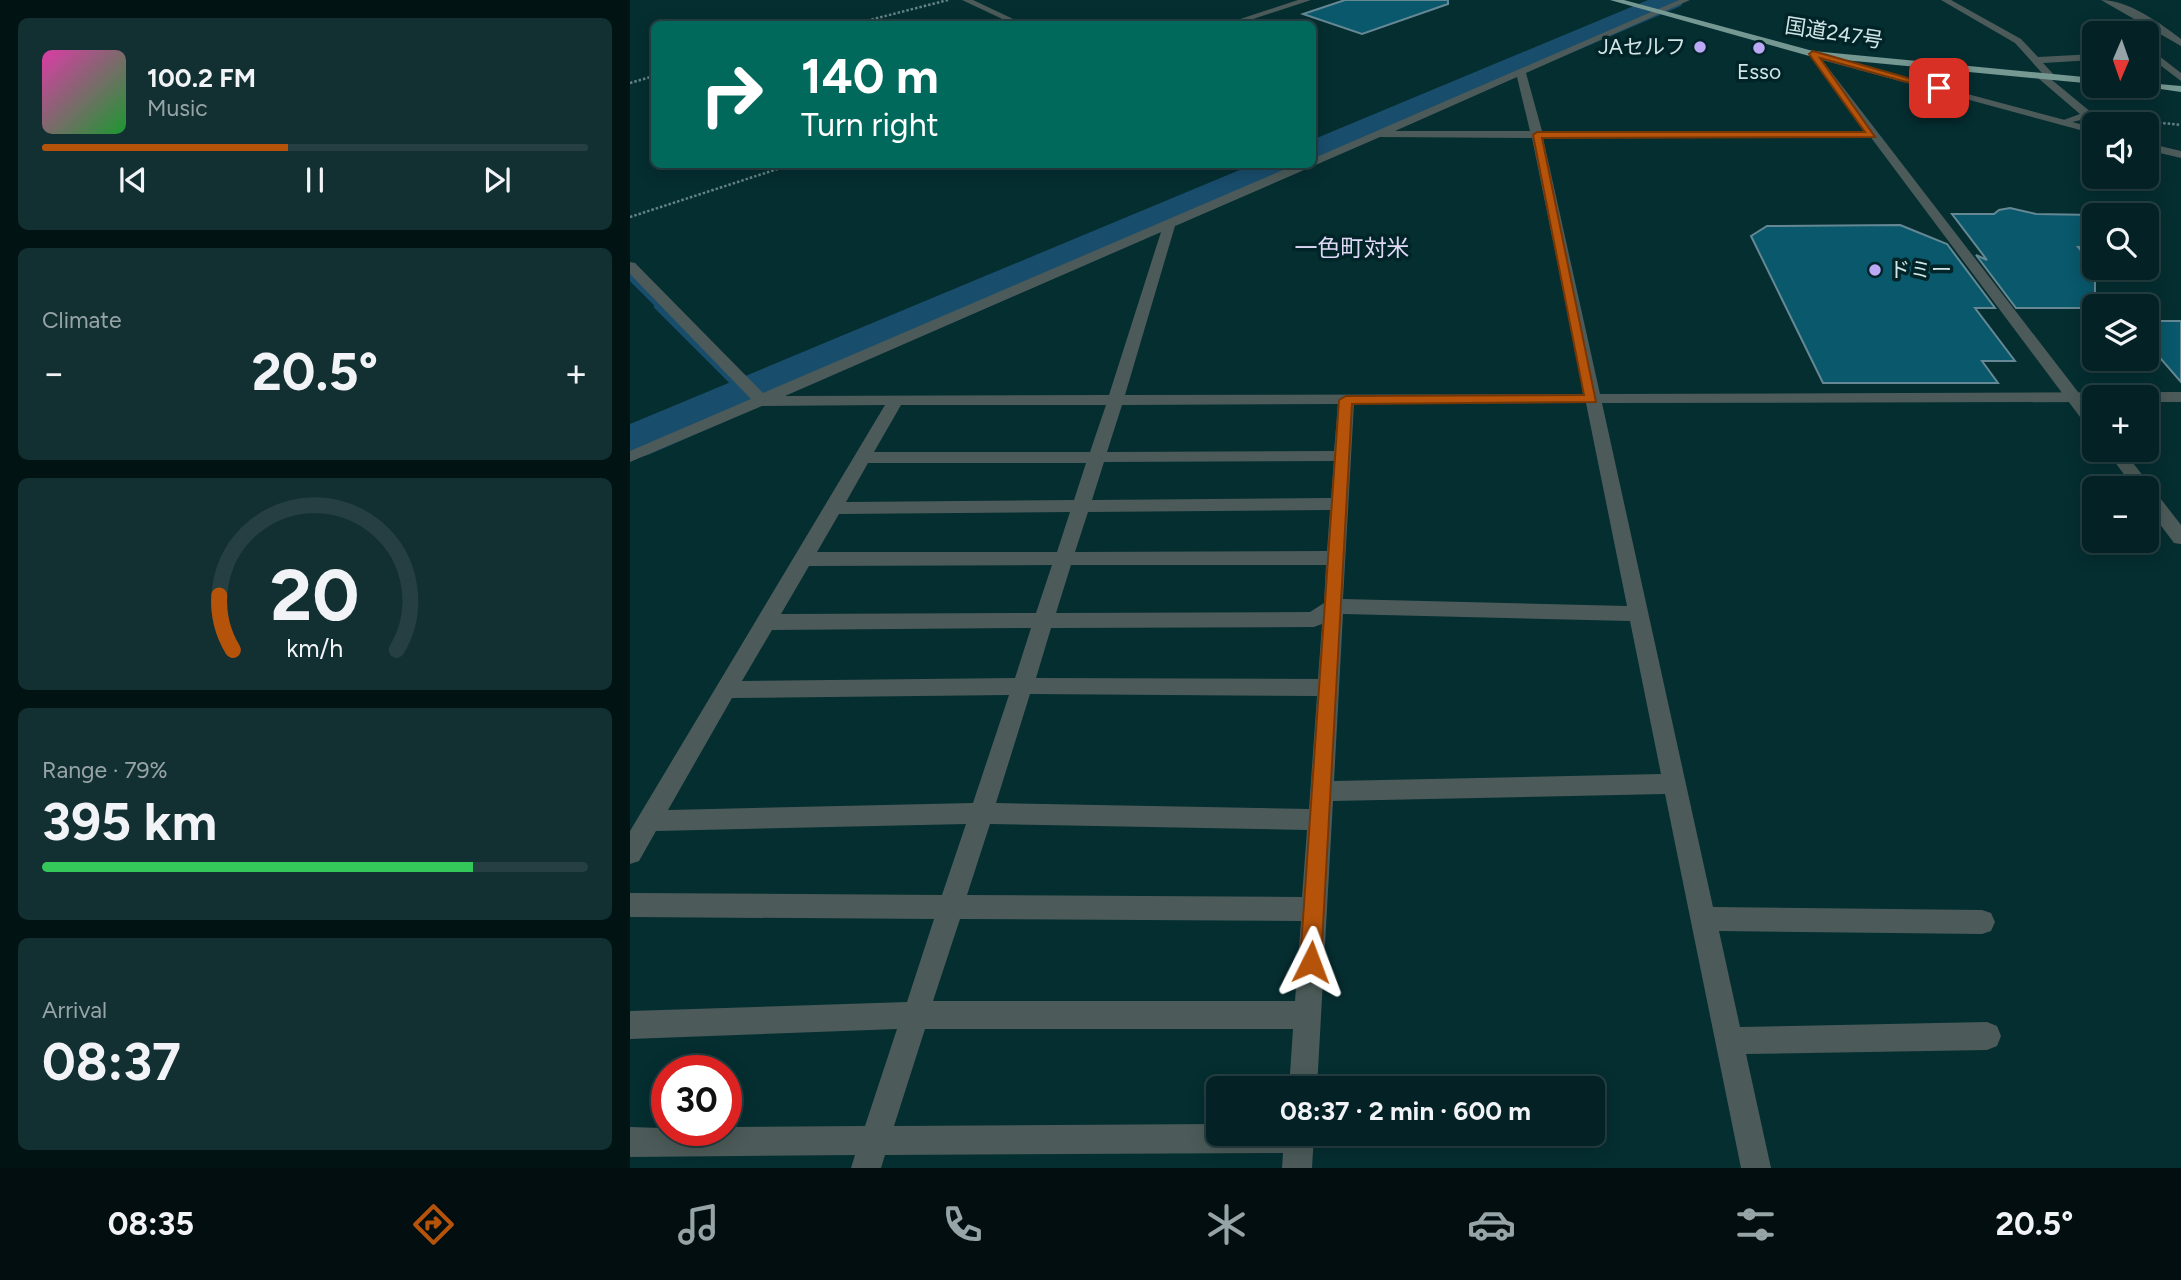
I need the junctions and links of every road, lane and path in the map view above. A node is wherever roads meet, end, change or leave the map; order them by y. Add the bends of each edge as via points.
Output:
1 (948, 0) edge
2 (966, 0) edge
3 (1307, 0) edge
4 (1614, 0) edge
5 (1686, 0) edge
6 (1945, 0) edge
7 (2105, 0) edge
8 (1658, 12) junction
9 (866, 21) edge
10 (1012, 21) edge
11 (1240, 21) edge
12 (2181, 43) edge
13 (2181, 51) edge
14 (2160, 53) edge
15 (1813, 54) junction
16 (2082, 58) edge
17 (2036, 61) junction
18 (2160, 62) edge
19 (1521, 74) junction
20 (2047, 76) junction
21 (651, 77) edge
22 (2181, 78) edge
23 (2082, 80) edge
24 (630, 83) edge
25 (2160, 87) edge
26 (2181, 89) edge
27 (2085, 112) edge
28 (2082, 117) edge
29 (2065, 123) junction
30 (2159, 123) edge
31 (2181, 125) edge
32 (2082, 128) edge
33 (1379, 134) junction
34 (1537, 135) junction
35 (1872, 135) junction
36 (2159, 149) edge
37 (2181, 155) edge
38 (1316, 160) edge
39 (780, 168) edge
40 (1297, 168) edge
41 (630, 216) edge
42 (1170, 223) junction
43 (630, 266) edge
44 (2074, 397) junction
45 (2181, 397) edge
46 (1591, 399) junction
47 (1346, 400) junction
48 (762, 401) junction
49 (896, 401) junction
50 (1115, 401) junction
51 (2082, 408) edge
52 (1342, 456) junction
53 (630, 457) edge
54 (1097, 457) junction
55 (862, 458) junction
56 (2123, 462) edge
57 (2134, 476) edge
58 (1339, 504) junction
59 (833, 508) junction
60 (1080, 508) junction
61 (2159, 510) edge
62 (2181, 538) edge
63 (1335, 558) junction
64 (803, 559) junction
65 (1063, 561) junction
66 (1332, 606) junction
67 (1637, 614) junction
68 (1045, 618) junction
69 (766, 622) junction
70 (1023, 686) junction
71 (1328, 688) junction
72 (726, 690) junction
73 (1673, 784) junction
74 (1321, 791) junction
75 (982, 813) junction
76 (1319, 820) junction
77 (649, 821) junction
78 (630, 853) edge
79 (630, 905) edge
80 (951, 905) junction
81 (1314, 909) junction
82 (1702, 919) junction
83 (1982, 922) dead end
84 (916, 1015) junction
85 (1307, 1015) junction
86 (630, 1025) edge
87 (1987, 1036) dead end
88 (1729, 1041) junction
89 (1304, 1076) edge
90 (1206, 1140) edge
91 (630, 1142) edge
92 (1298, 1146) edge
93 (870, 1155) edge
94 (1297, 1168) edge
95 (1756, 1168) edge

1 - 9 path
2 - 10 street
3 - 11 street
4 - 8 highway, 国道247号
5 - 8 street
6 - 17 street via 2018,41
7 - 12 street
8 - 15 highway, 国道247号
8 - 19 street
13 - 14 street
15 - 20 highway, 国道247号
15 - 29 street
15 - 35 street
16 - 17 street
17 - 20 street
18 - 22 street
19 - 33 street
19 - 34 street
20 - 23 highway, 国道247号
20 - 27 street
21 - 24 path
25 - 26 highway
28 - 29 street
29 - 32 street
30 - 31 path
33 - 34 street
33 - 38 street
34 - 35 street
34 - 46 street
35 - 44 street
36 - 37 street
39 - 41 path
40 - 42 street
42 - 48 street
42 - 50 street
43 - 48 street
44 - 45 street
44 - 46 street
44 - 51 street
46 - 47 street
46 - 67 street
47 - 50 street
47 - 52 street
48 - 49 street
48 - 53 street
49 - 50 street
49 - 55 street
50 - 54 street
52 - 54 street
52 - 58 street
54 - 55 street
54 - 60 street
55 - 59 street
56 - 57 street
58 - 60 street
58 - 63 street
59 - 60 street
59 - 64 street
60 - 65 street
61 - 62 street
63 - 65 street
63 - 66 street
64 - 65 street
64 - 69 street
65 - 68 street
66 - 67 street
66 - 68 street via 1314,618
66 - 71 street
67 - 73 street
68 - 69 street
68 - 70 street
69 - 72 street
70 - 71 street
70 - 72 street
70 - 75 street
71 - 74 street
72 - 77 street
73 - 74 street
73 - 82 street
74 - 76 street
75 - 76 street
75 - 77 street
75 - 80 street
76 - 81 street
77 - 78 street
79 - 80 street
80 - 81 street
80 - 84 street
81 - 85 street
82 - 83 street
82 - 88 street
84 - 85 street
84 - 86 street
84 - 93 street
85 - 89 street
87 - 88 street
88 - 95 street
90 - 93 street
91 - 93 street
92 - 94 street

